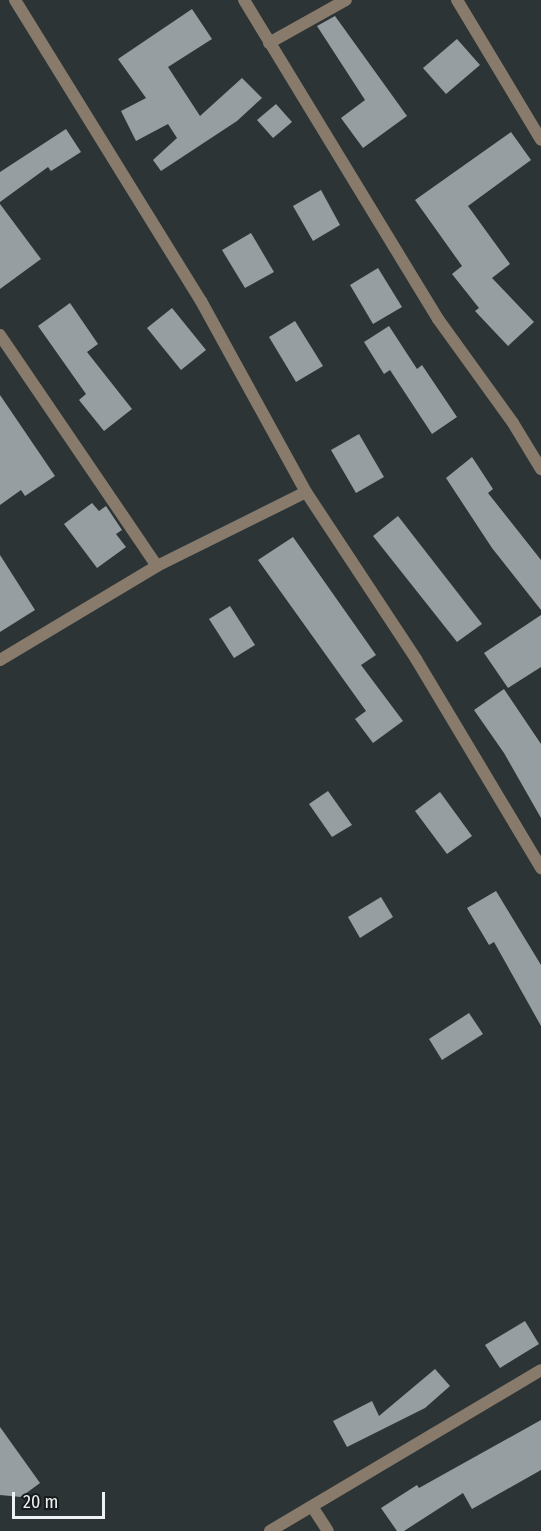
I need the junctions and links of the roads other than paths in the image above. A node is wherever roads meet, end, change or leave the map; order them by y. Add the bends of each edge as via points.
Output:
1 (15, 0) edge
2 (244, 0) edge
3 (346, 0) edge
4 (457, 0) edge
5 (269, 43) junction
6 (541, 140) edge
7 (0, 335) edge
8 (541, 469) edge
9 (306, 492) junction
10 (157, 566) junction
11 (0, 660) edge
12 (541, 868) edge
13 (541, 1370) edge
14 (313, 1508) junction
15 (270, 1531) edge
16 (328, 1531) edge

1 - 9 street via 201,301
2 - 5 street
3 - 5 street
4 - 6 street
5 - 8 street via 438,320 513,423
7 - 10 street
9 - 10 street
9 - 12 street via 416,659
10 - 11 street
13 - 14 street via 384,1461
14 - 15 street
14 - 16 street

